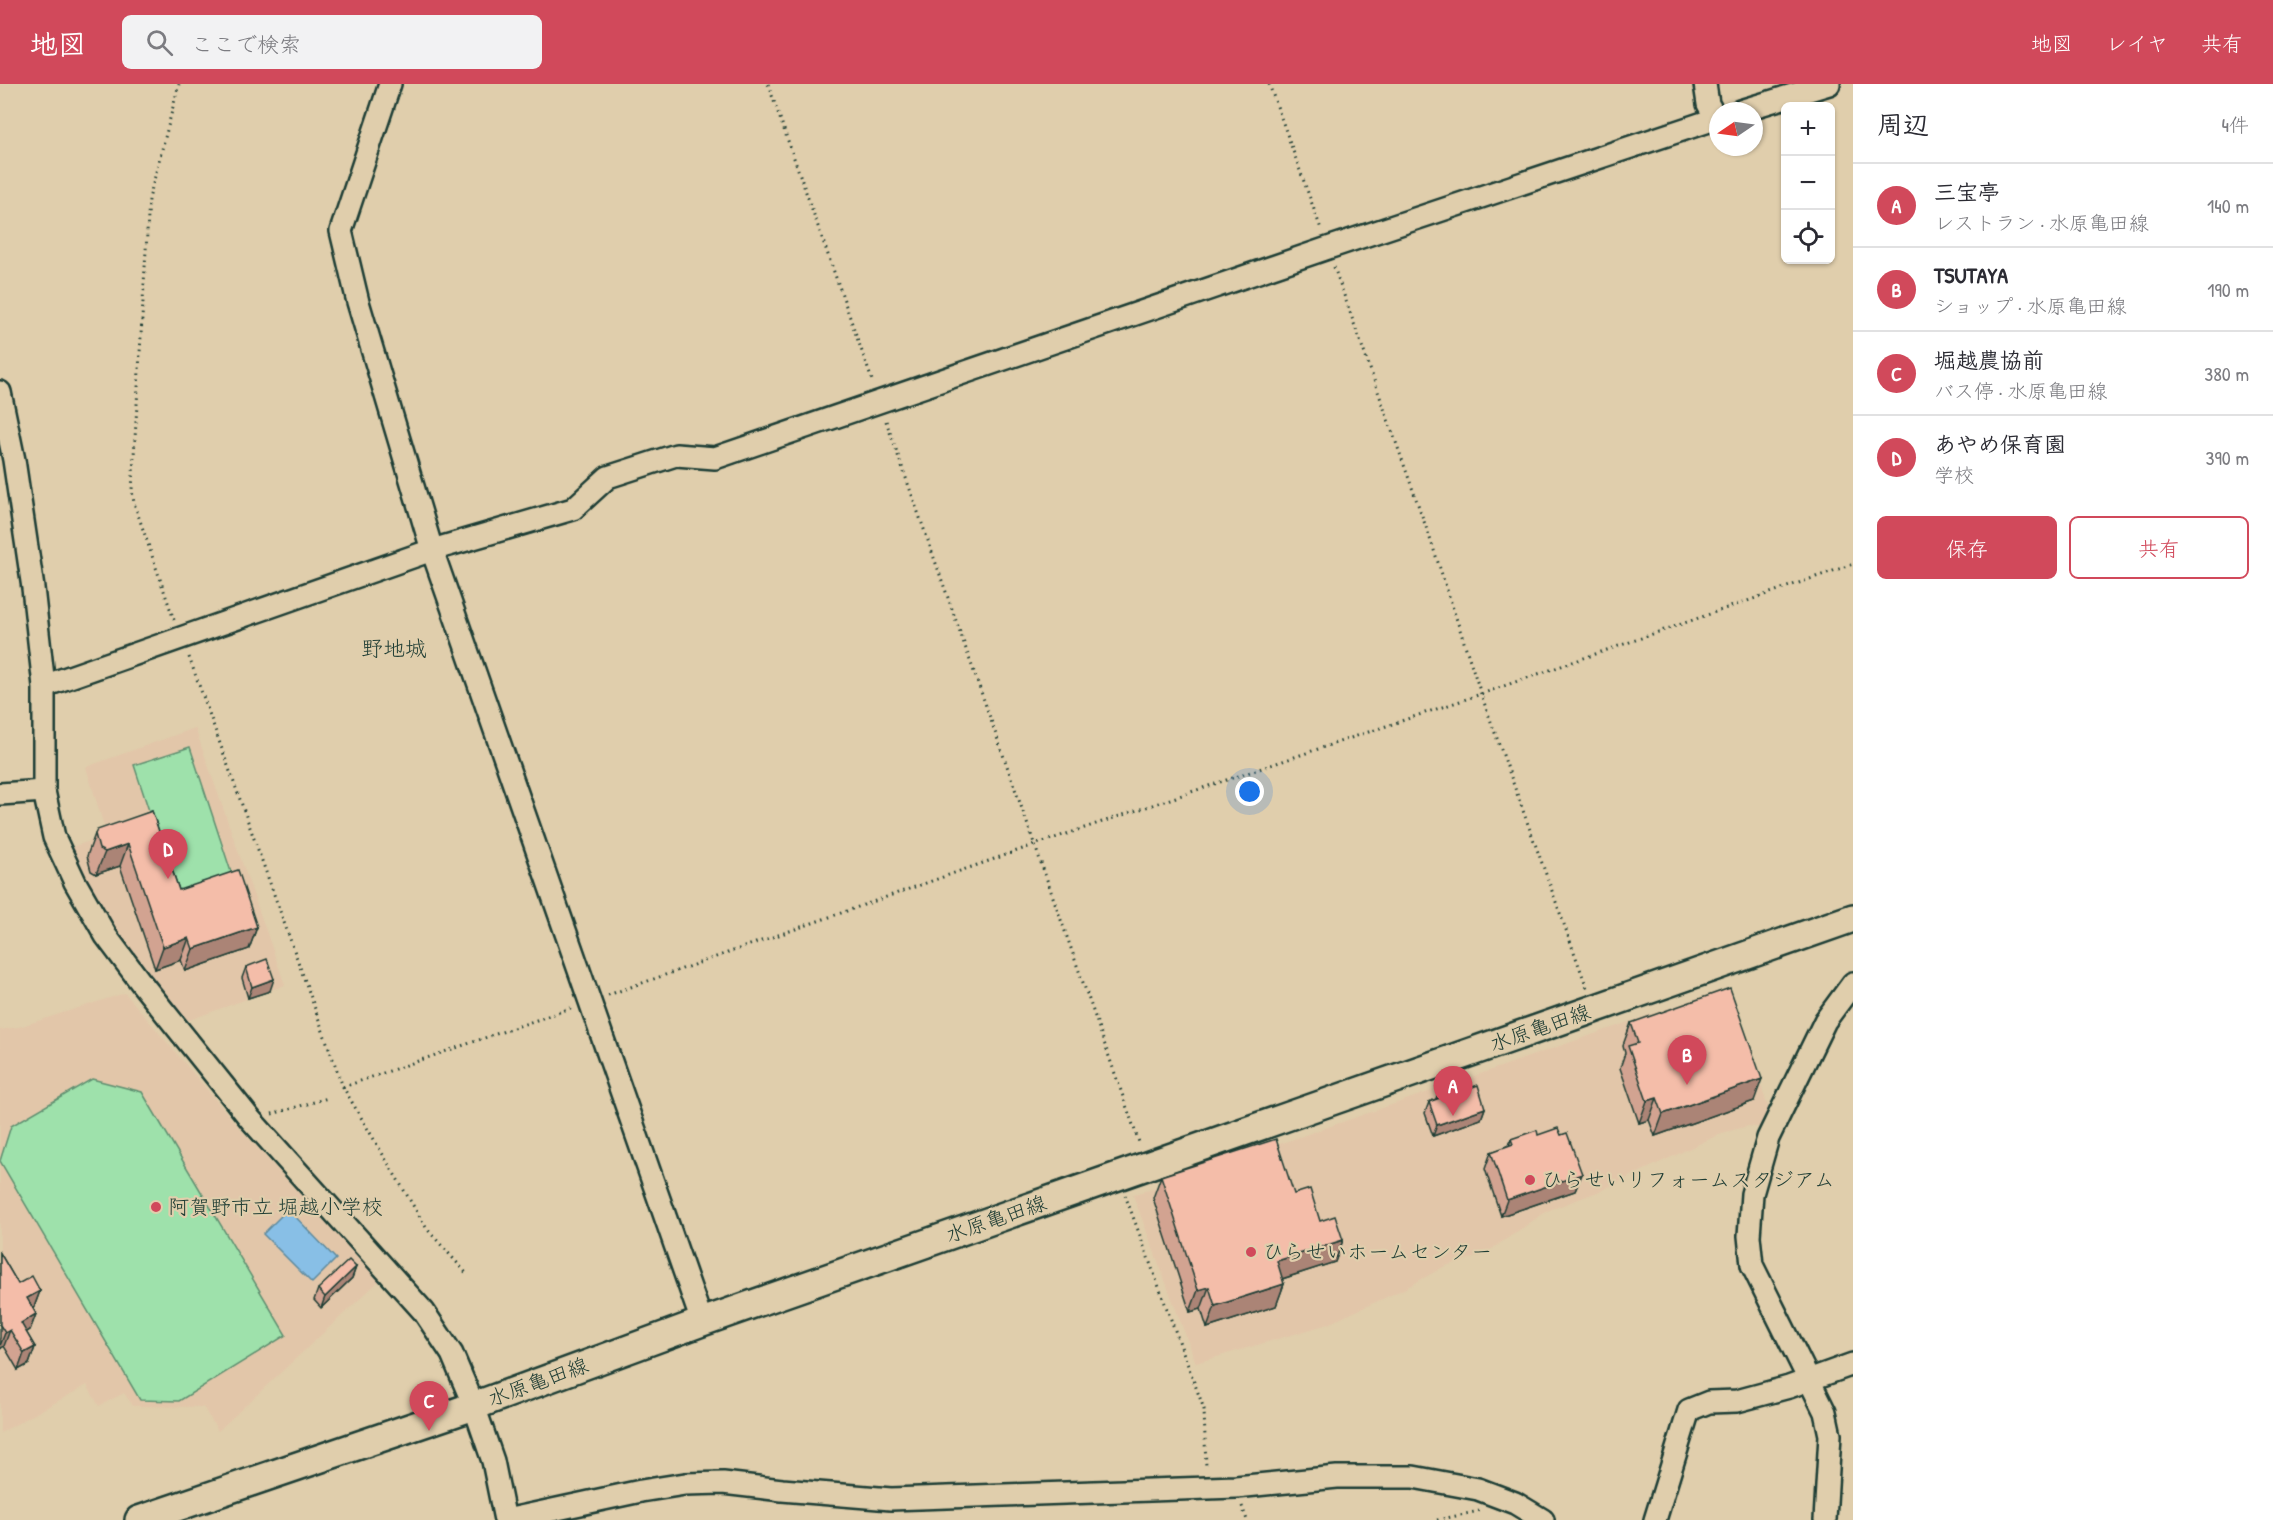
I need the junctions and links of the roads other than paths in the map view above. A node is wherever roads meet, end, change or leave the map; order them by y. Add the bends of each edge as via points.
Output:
1 (390, 84) edge
2 (1705, 84) edge
3 (1829, 84) edge
4 (1763, 104) edge
5 (1709, 106) edge
6 (1709, 121) edge
7 (0, 392) edge
8 (432, 550) junction
9 (44, 686) junction
10 (44, 790) junction
11 (0, 795) edge
12 (1853, 918) edge
13 (1853, 983) edge
14 (702, 1322) junction
15 (1853, 1364) edge
16 (1810, 1379) junction
17 (474, 1406) junction
18 (140, 1520) edge
19 (506, 1520) edge
20 (1543, 1520) edge
21 (1655, 1520) edge
22 (1825, 1520) edge

1 - 8 street via 341,231 358,302
2 - 5 street
3 - 4 street
6 - 8 street via 715,458 676,455 608,477 573,509
7 - 9 street via 14,460
8 - 9 street
8 - 14 street
9 - 10 street
10 - 11 street
10 - 17 street via 54,837 106,936 251,1120 424,1312 452,1354
12 - 14 main road, 水原亀田線
13 - 16 street via 1825,1021 1768,1138 1752,1194 1752,1265
14 - 17 main road, 水原亀田線
15 - 16 street
16 - 21 street via 1737,1401 1709,1402 1689,1410
16 - 22 street via 1825,1412 1830,1435
17 - 18 main road, 水原亀田線
17 - 19 street via 493,1461
19 - 20 street via 685,1484 723,1483 891,1499 1207,1488 1337,1477 1413,1477 1478,1489 1515,1503

